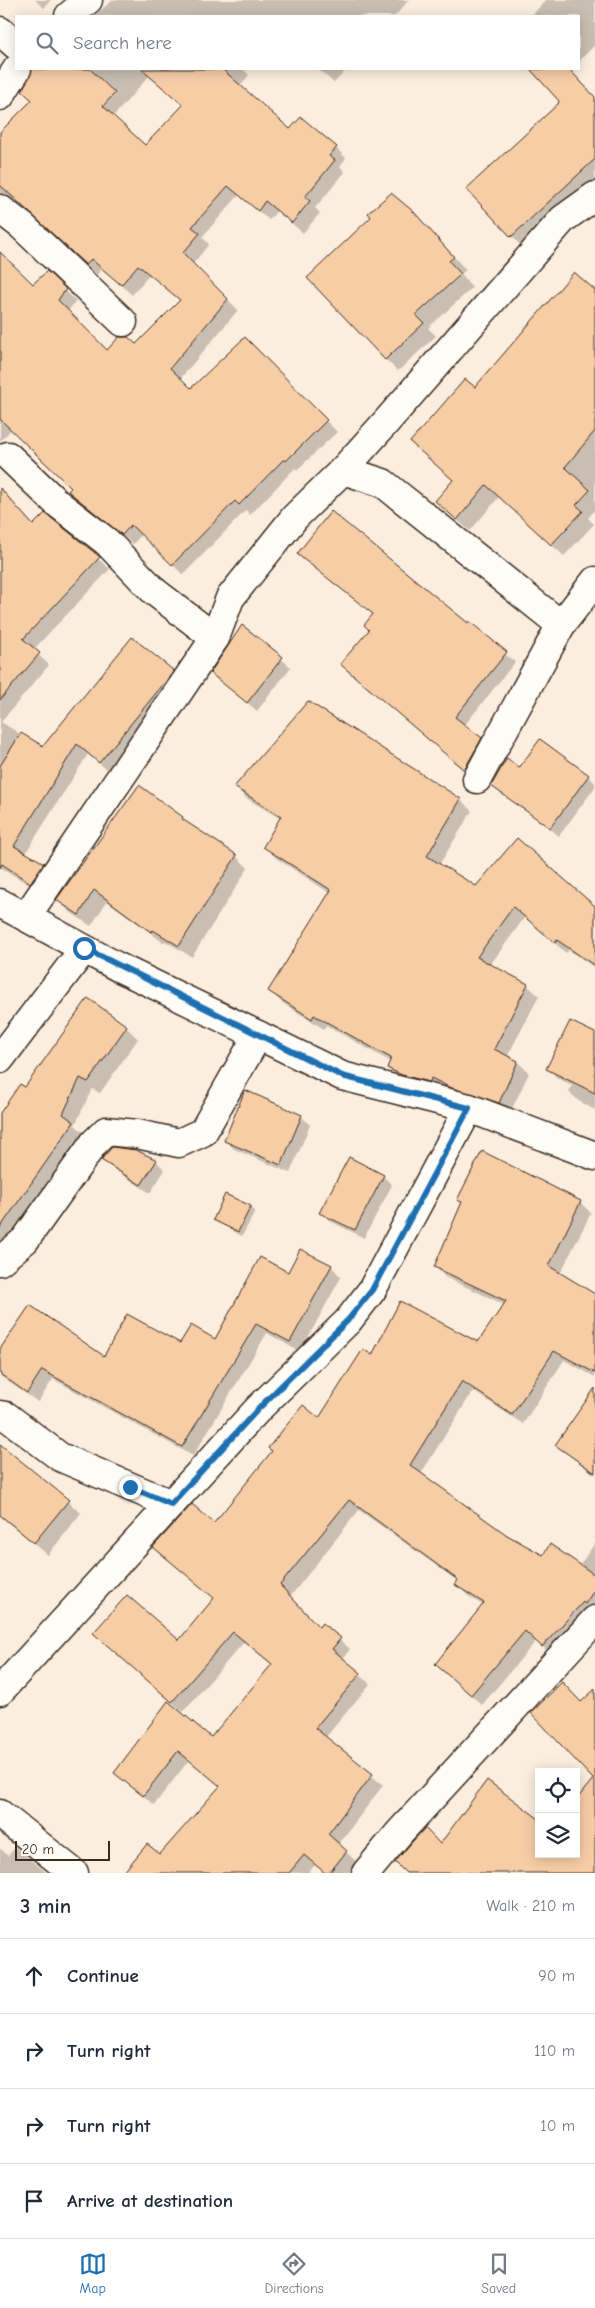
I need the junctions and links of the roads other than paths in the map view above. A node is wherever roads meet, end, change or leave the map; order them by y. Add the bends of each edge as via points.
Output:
1 (88, 0) edge
2 (70, 15) edge
3 (0, 32) edge
4 (15, 44) edge
5 (16, 70) edge
6 (0, 96) edge
7 (595, 196) edge
8 (0, 209) edge
9 (122, 322) dead end
10 (8, 456) dead end
11 (343, 470) junction
12 (595, 581) edge
13 (562, 625) junction
14 (215, 638) junction
15 (477, 779) dead end
16 (0, 903) edge
17 (26, 917) junction
18 (84, 948) junction
19 (258, 1035) junction
20 (0, 1059) edge
21 (469, 1108) junction
22 (595, 1156) edge
23 (0, 1261) edge
24 (0, 1415) edge
25 (171, 1504) junction
26 (595, 1620) edge
27 (0, 1692) edge
28 (0, 1814) edge
29 (74, 1873) edge
30 (366, 1873) edge

1 - 2 street
3 - 4 street
5 - 6 street
7 - 11 street via 563,220
8 - 9 street
10 - 14 street via 57,504 107,542 155,592
11 - 13 street via 383,483
11 - 14 street via 295,517 230,598
12 - 13 street
13 - 15 street
14 - 17 street
16 - 17 street
17 - 18 street
18 - 19 street
18 - 20 street
19 - 21 street via 342,1076
19 - 23 street via 203,1132 179,1142 106,1131 25,1240
21 - 22 street
21 - 25 street via 372,1290 348,1320 259,1408
24 - 25 street via 6,1416 60,1457
25 - 27 street
26 - 30 street
28 - 29 street

